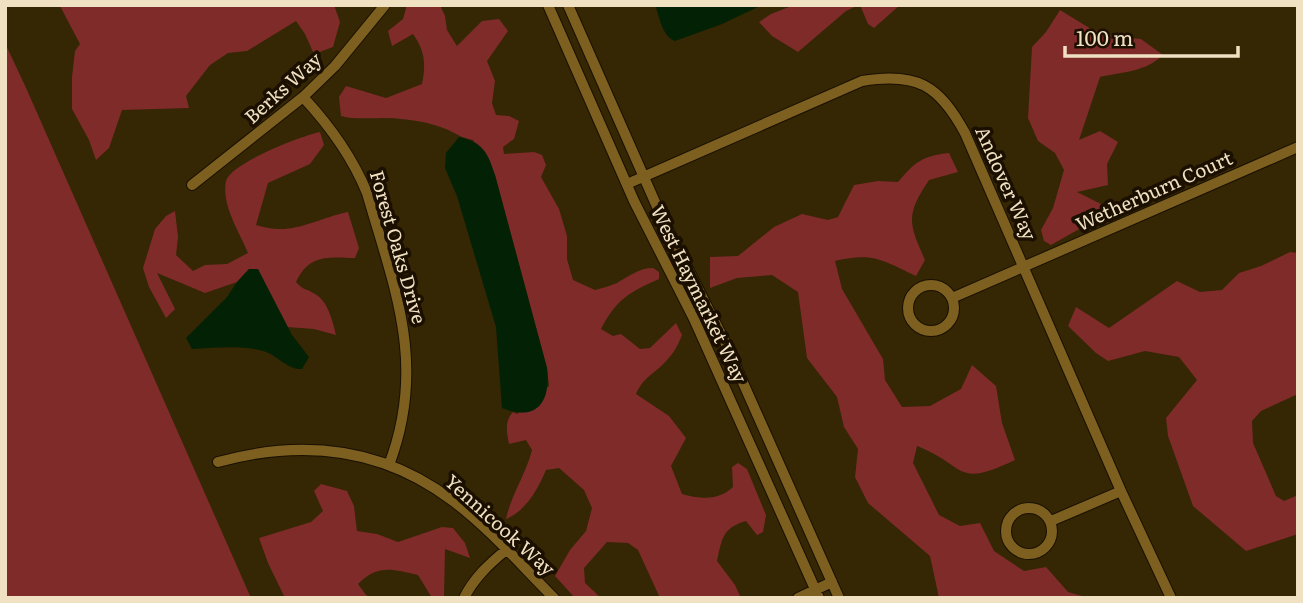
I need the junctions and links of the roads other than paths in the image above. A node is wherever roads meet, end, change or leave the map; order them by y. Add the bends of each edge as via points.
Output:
1 (384, 5) edge
2 (548, 5) edge
3 (568, 5) edge
4 (303, 97) junction
5 (1298, 147) edge
6 (644, 177) junction
7 (627, 184) junction
8 (192, 185) dead end
9 (1023, 267) junction
10 (952, 298) junction
11 (218, 462) dead end
12 (389, 465) junction
13 (1121, 491) junction
14 (1051, 521) junction
15 (506, 550) junction
16 (832, 582) junction
17 (817, 594) edge
18 (464, 598) edge
19 (554, 598) edge
20 (798, 598) edge
21 (839, 598) edge
22 (1171, 598) edge

1 - 4 street, Berks Way via 335,66
2 - 7 street, West Haymarket Way
3 - 6 street, West Haymarket Way
4 - 8 street, Berks Way
4 - 12 street, Forest Oaks Drive via 332,130 359,173 403,323 407,394 400,436
5 - 9 street, Wetherburn Court
6 - 7 street, Andover Way
6 - 9 street, Andover Way via 862,81 907,79 934,93 954,113
6 - 16 street, West Haymarket Way via 719,328
7 - 17 street, West Haymarket Way via 694,318
9 - 10 street, Wetherburn Court
9 - 13 street, Andover Way
10 - 10 street via 950,321 940,329 929,331 910,317 908,305 921,286 933,284
11 - 12 street, Yennicook Way via 266,451 310,449 343,452
12 - 15 street, Yennicook Way via 454,502
13 - 14 street
13 - 22 street, Andover Way
14 - 14 street via 1048,545 1039,552 1015,550 1007,540 1010,517 1019,509 1043,512
15 - 18 street via 489,564
15 - 19 street, Yennicook Way
16 - 17 street
16 - 21 street, West Haymarket Way
17 - 20 street

